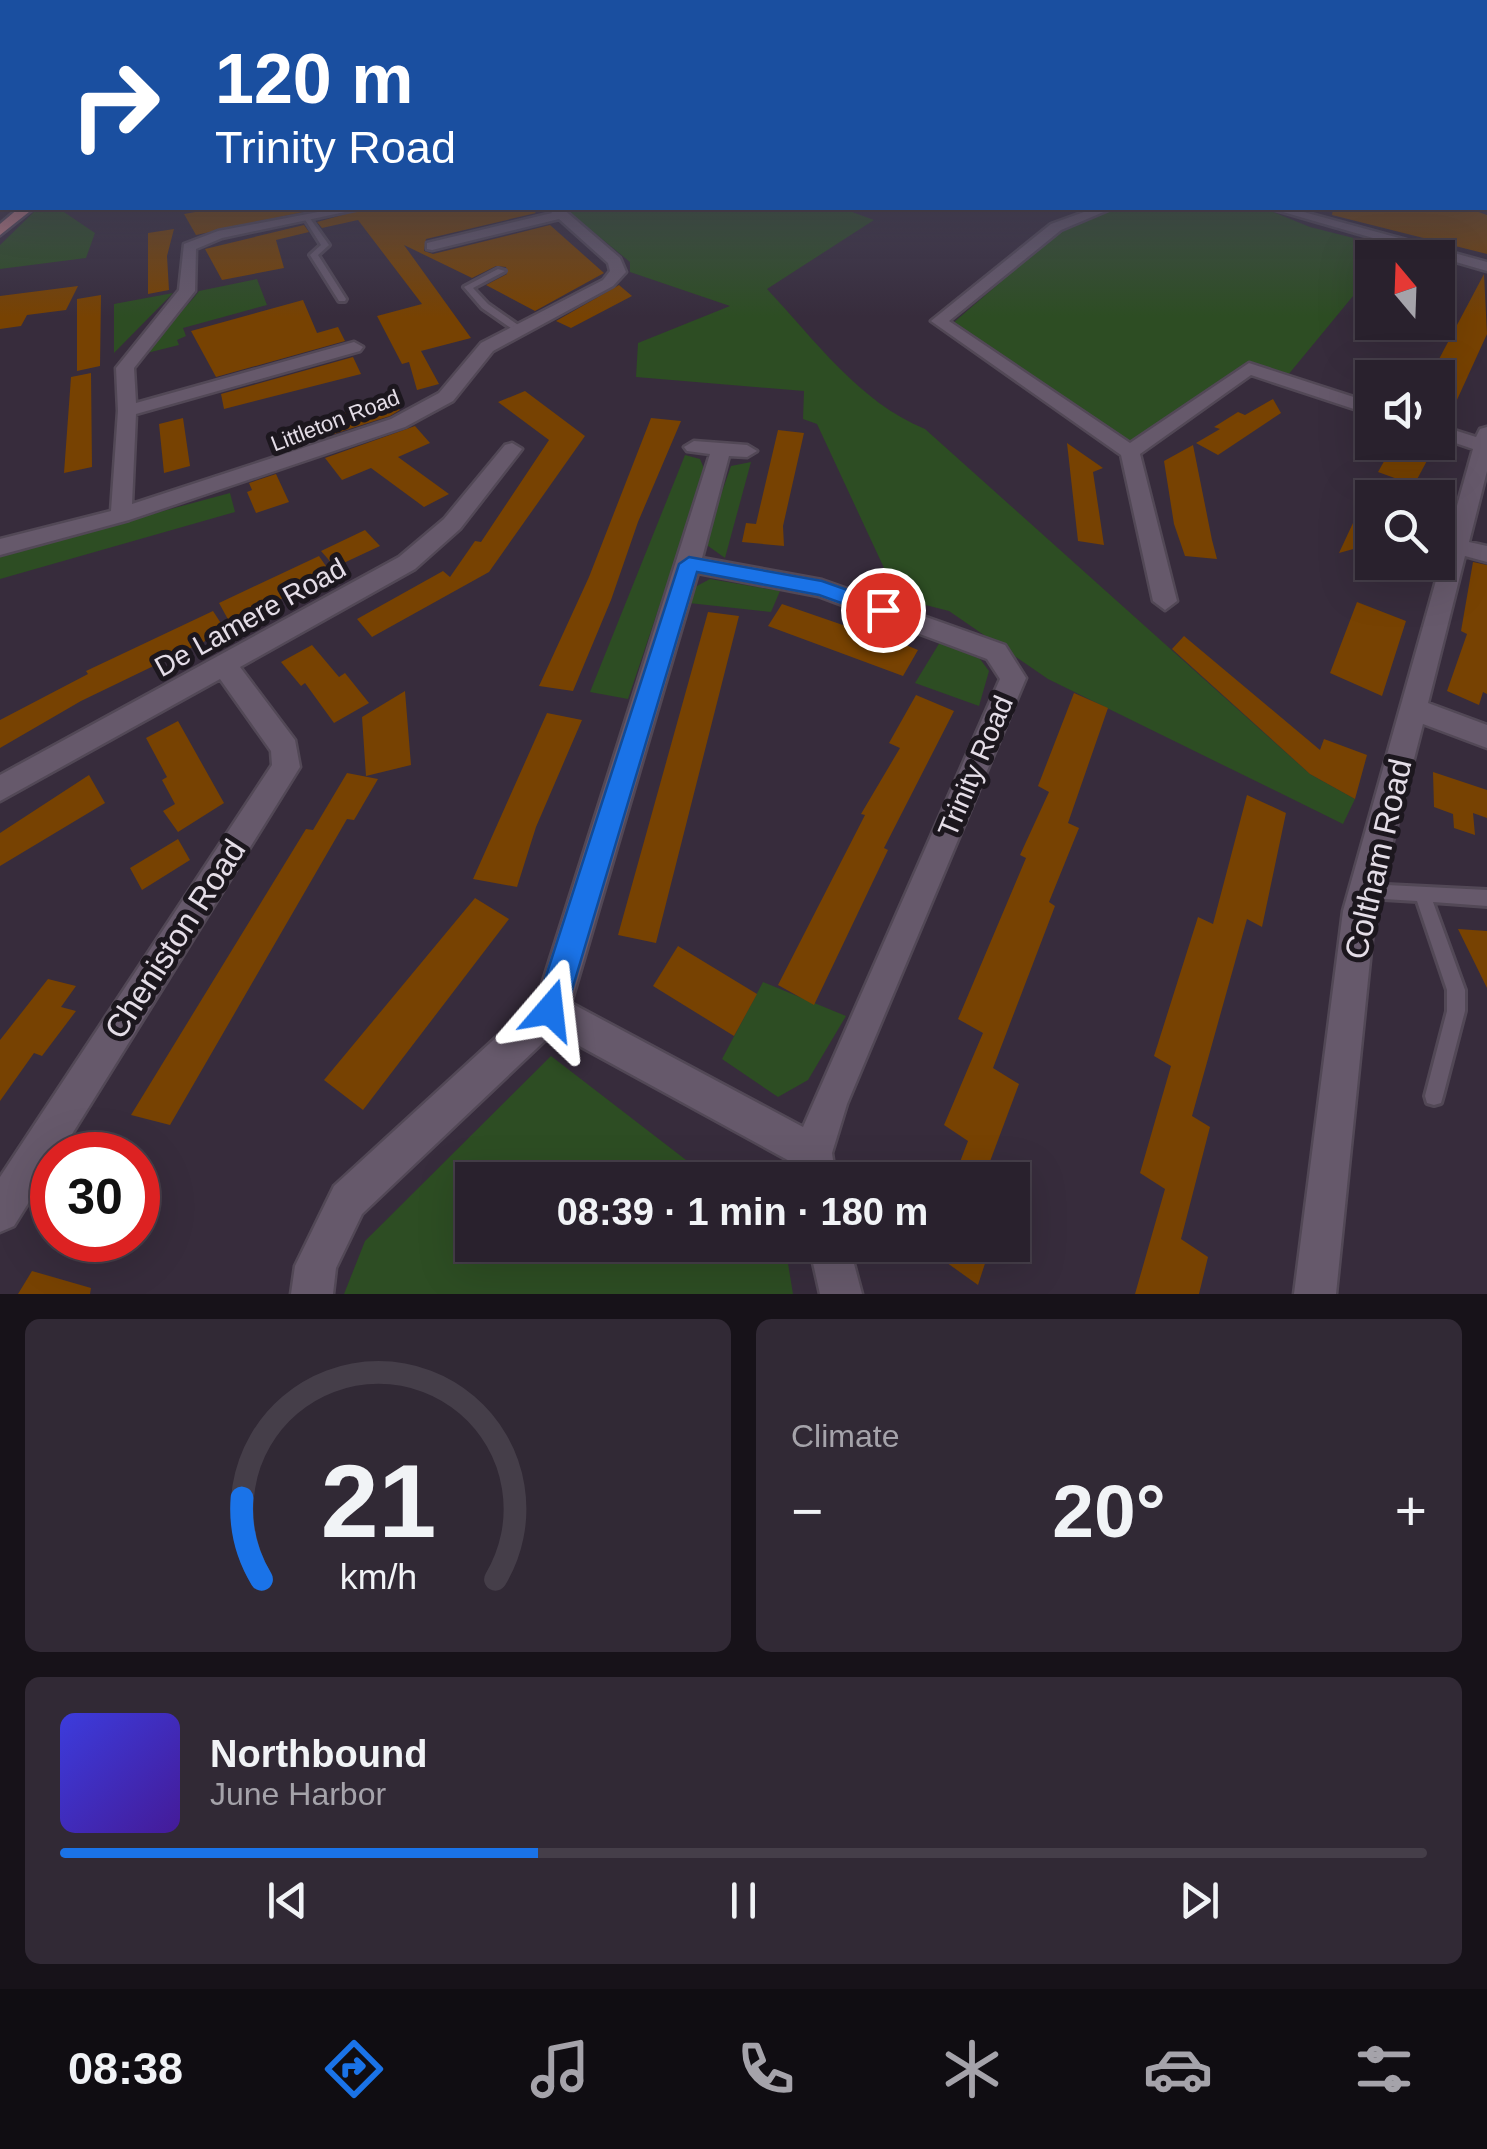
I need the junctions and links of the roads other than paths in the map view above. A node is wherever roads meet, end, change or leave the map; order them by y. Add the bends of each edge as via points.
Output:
1 (25, 210) edge
2 (347, 210) edge
3 (1101, 210) edge
4 (1283, 210) edge
5 (559, 211) edge
6 (307, 218) junction
7 (0, 232) edge
8 (432, 246) dead end
9 (1487, 267) edge
10 (501, 271) dead end
11 (342, 299) dead end
12 (518, 329) junction
13 (354, 348) dead end
14 (1355, 403) edge
15 (127, 411) junction
16 (1455, 440) edge
17 (720, 449) dead end
18 (1130, 452) junction
19 (1483, 455) edge
20 (496, 456) dead end
21 (121, 515) junction
22 (1455, 543) edge
23 (1455, 546) edge
24 (0, 547) edge
25 (1487, 554) edge
26 (689, 564) junction
27 (1445, 580) edge
28 (1165, 601) dead end
29 (225, 666) junction
30 (1413, 709) junction
31 (1487, 737) edge
32 (0, 789) edge
33 (1365, 891) junction
34 (1422, 894) junction
35 (1487, 898) edge
36 (550, 1010) junction
37 (1434, 1096) dead end
38 (807, 1162) edge
39 (815, 1162) edge
40 (0, 1212) edge
41 (833, 1262) edge
42 (312, 1294) edge
43 (841, 1294) edge
44 (1315, 1294) edge

1 - 7 main road
2 - 6 street
3 - 18 street via 1056,227 939,320
4 - 9 street
5 - 8 street
5 - 12 street, Littleton Road via 615,261 618,272
6 - 11 lane via 325,245 314,255
6 - 15 street via 189,246 187,291 124,368
10 - 12 lane via 468,287
12 - 21 street, Littleton Road via 487,348 446,397 398,424
13 - 15 street
14 - 18 street via 1249,368
15 - 21 street
16 - 19 street
17 - 26 street
18 - 28 street
19 - 22 street, Coltham Road
20 - 29 street, De Lamere Road via 452,524 408,563
21 - 24 street, Littleton Road
23 - 25 street
26 - 36 street
26 - 39 street, Trinity Road via 822,588 996,652 1012,678 828,1103
27 - 30 street, Coltham Road
29 - 32 street, De Lamere Road
29 - 40 street, Cheniston Road via 285,748 286,767
30 - 31 street
30 - 33 street, Coltham Road
33 - 34 lane
33 - 44 street, Coltham Road
34 - 35 lane
34 - 37 lane via 1456,990
36 - 38 street
36 - 42 street via 348,1200 316,1266
41 - 43 street

